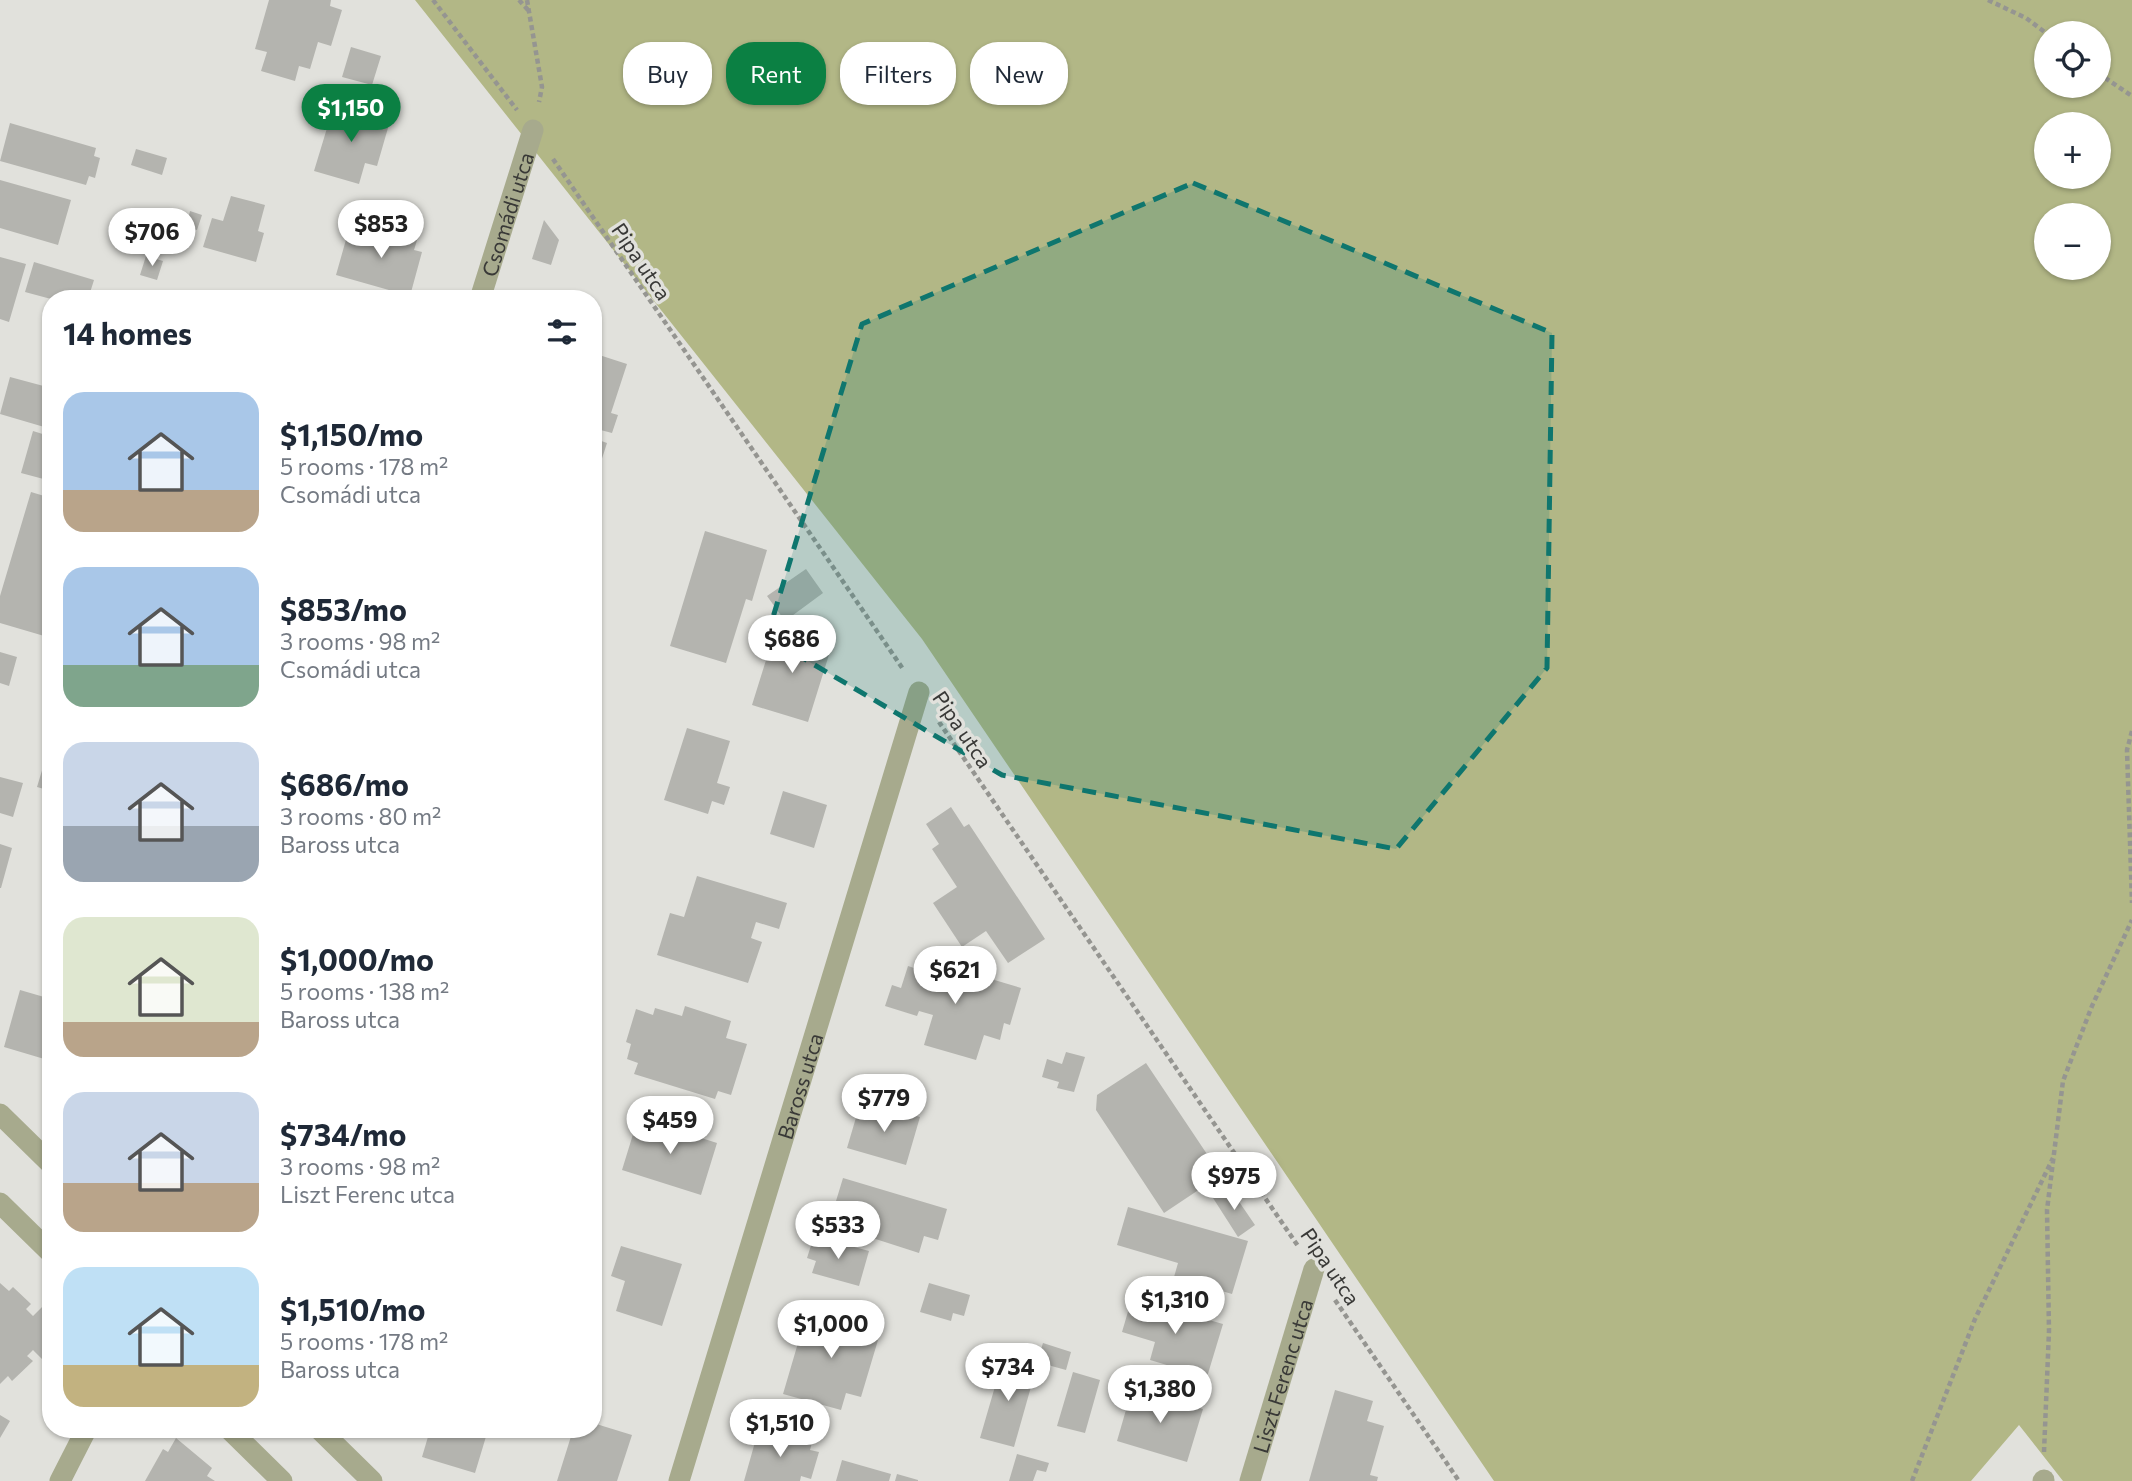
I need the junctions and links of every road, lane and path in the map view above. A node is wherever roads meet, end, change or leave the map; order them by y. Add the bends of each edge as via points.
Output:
1 (433, 0) edge
2 (519, 0) edge
3 (527, 0) edge
4 (1988, 0) edge
5 (529, 10) junction
6 (2034, 24) edge
7 (2111, 82) edge
8 (2132, 96) edge
9 (533, 130) junction
10 (483, 290) edge
11 (919, 692) junction
12 (2132, 732) edge
13 (2132, 903) edge
14 (2132, 920) edge
15 (0, 1114) edge
16 (42, 1155) edge
17 (2054, 1155) junction
18 (0, 1203) edge
19 (42, 1244) edge
20 (1314, 1269) junction
21 (82, 1438) edge
22 (238, 1438) edge
23 (328, 1438) edge
24 (2043, 1480) edge
25 (60, 1481) edge
26 (282, 1481) edge
27 (372, 1481) edge
28 (679, 1481) edge
29 (1250, 1481) edge
30 (1459, 1481) edge
31 (1912, 1481) edge

1 - 9 path, Pipa utca
2 - 5 path
3 - 5 path
4 - 6 path
5 - 9 path via 542,88
7 - 8 path
9 - 10 street, Csomádi utca
9 - 11 path, Pipa utca
11 - 20 path, Pipa utca
11 - 28 street, Baross utca
12 - 13 path via 2127,750
14 - 17 path via 2063,1081
15 - 16 street
17 - 24 path via 2047,1210 2049,1331
17 - 31 path via 1975,1319
18 - 19 street
20 - 29 street, Liszt Ferenc utca
20 - 30 path, Pipa utca
21 - 25 street
22 - 26 street
23 - 27 street

